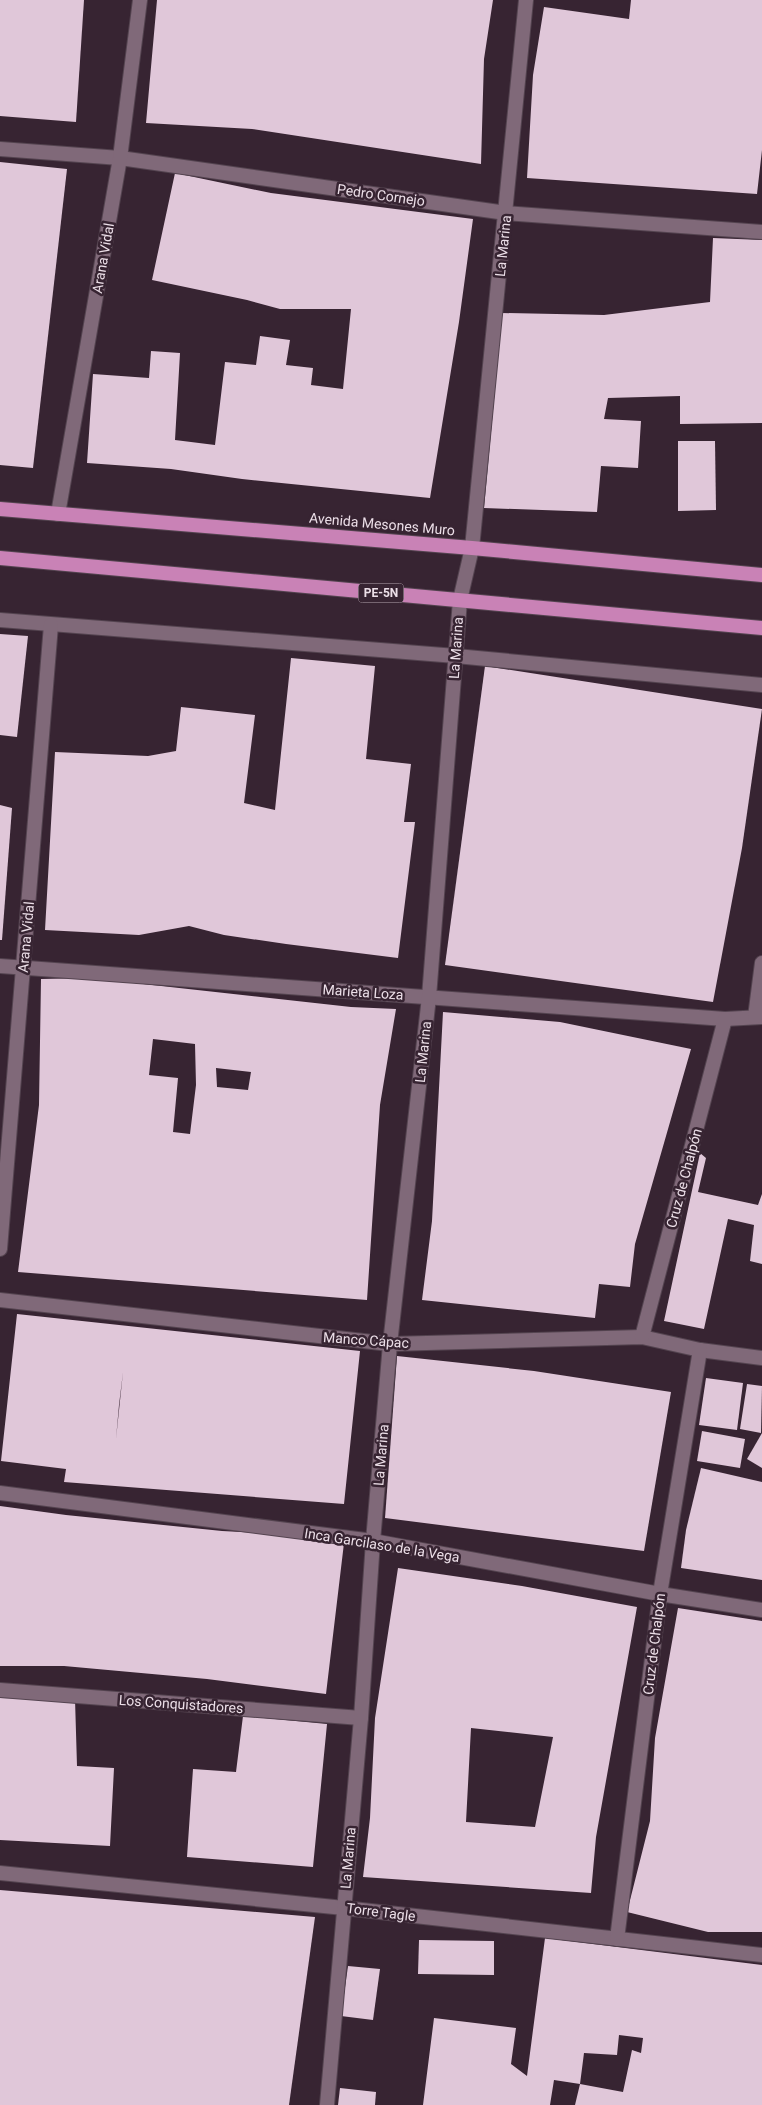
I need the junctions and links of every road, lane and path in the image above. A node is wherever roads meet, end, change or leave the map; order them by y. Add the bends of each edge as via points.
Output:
1 (140, 0) edge
2 (526, 0) edge
3 (0, 149) edge
4 (120, 158) junction
5 (506, 213) junction
6 (762, 232) edge
7 (0, 508) edge
8 (58, 514) junction
9 (472, 548) junction
10 (0, 558) edge
11 (762, 575) edge
12 (460, 600) junction
13 (0, 620) edge
14 (51, 625) junction
15 (762, 628) edge
16 (456, 656) junction
17 (762, 686) edge
18 (762, 963) edge
19 (0, 966) edge
20 (24, 968) junction
21 (429, 997) junction
22 (759, 1017) edge
23 (726, 1019) junction
24 (0, 1249) edge
25 (0, 1300) edge
26 (642, 1337) junction
27 (390, 1344) junction
28 (700, 1350) junction
29 (762, 1358) edge
30 (0, 1493) edge
31 (373, 1541) junction
32 (660, 1594) junction
33 (762, 1610) edge
34 (0, 1690) edge
35 (361, 1718) junction
36 (0, 1873) edge
37 (344, 1908) junction
38 (617, 1939) junction
39 (762, 1955) edge
40 (327, 2105) edge

1 - 4 street, Arana Vidal
2 - 5 street, La Marina
3 - 4 street, Pedro Cornejo
4 - 5 street, Pedro Cornejo
4 - 8 street, Arana Vidal
5 - 6 street, Pedro Cornejo
5 - 9 street, La Marina
7 - 8 highway, Avenida Mesones Muro
8 - 9 highway, Avenida Mesones Muro
9 - 11 highway, Avenida Mesones Muro
9 - 12 street, La Marina
10 - 12 highway, PE-5N
12 - 15 highway, PE-5N
12 - 16 street, La Marina
13 - 14 street
14 - 16 street
14 - 20 street, Arana Vidal
16 - 17 street
16 - 21 street, La Marina
18 - 22 street
19 - 20 street, Marieta Loza
20 - 21 street, Marieta Loza
20 - 24 street, Arana Vidal
21 - 23 street, Marieta Loza
21 - 27 street, La Marina
22 - 23 street, Marieta Loza
23 - 26 street, Cruz de Chalpón
25 - 27 street, Manco Cápac
26 - 27 street, Manco Cápac
26 - 28 street, Manco Cápac
27 - 31 street, La Marina
28 - 29 street, Manco Cápac
28 - 32 street, Cruz de Chalpón
30 - 31 street, Inca Garcilaso de la Vega
31 - 32 street, Inca Garcilaso de la Vega
31 - 35 street, La Marina
32 - 33 street, Inca Garcilaso de la Vega
32 - 38 street, Cruz de Chalpón
34 - 35 street, Los Conquistadores
35 - 37 street, La Marina
36 - 37 street, Torre Tagle
37 - 38 street, Torre Tagle
37 - 40 street, La Marina
38 - 39 street, Torre Tagle

